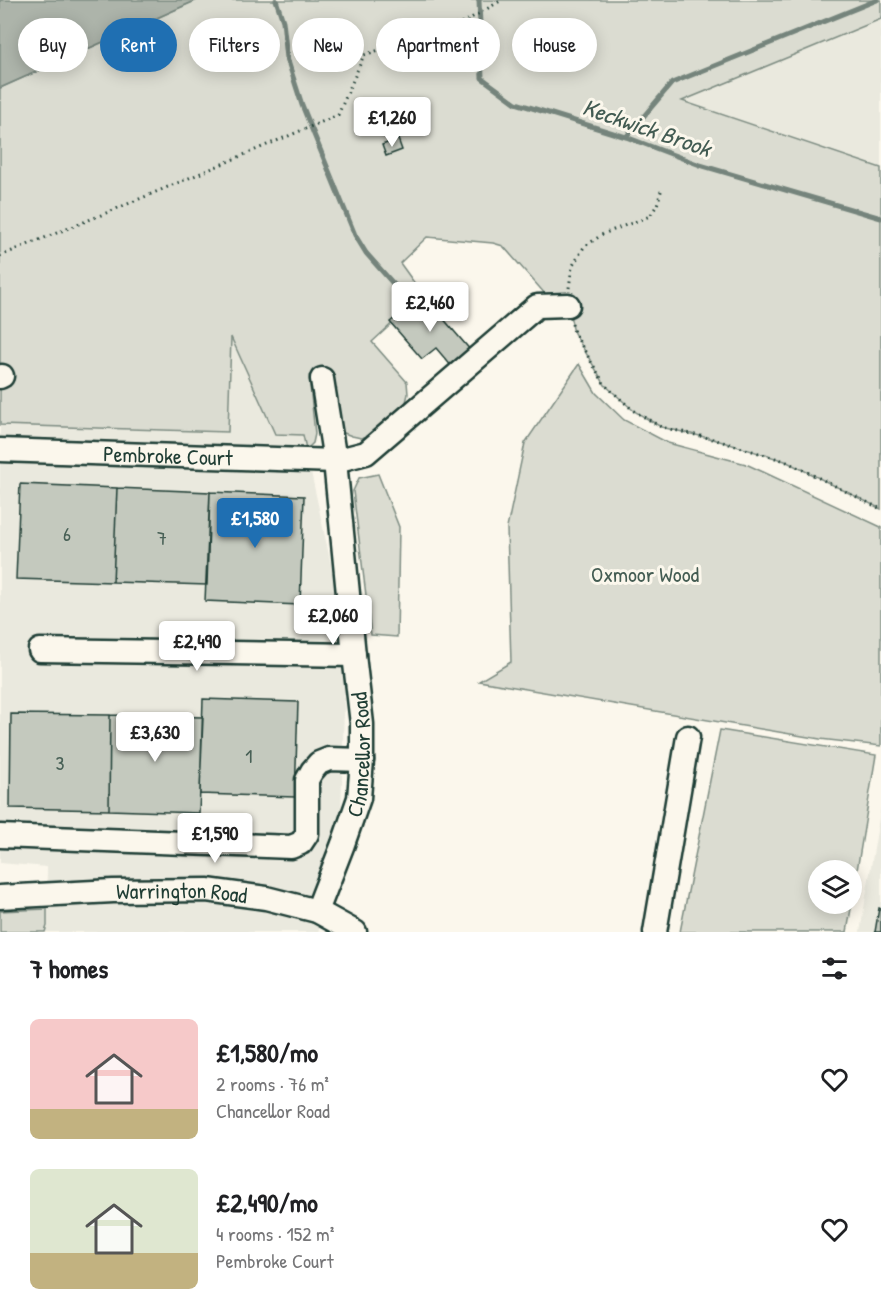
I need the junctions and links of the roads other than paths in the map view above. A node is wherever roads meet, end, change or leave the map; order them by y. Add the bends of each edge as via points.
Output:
1 (568, 305) road end
2 (322, 379) dead end
3 (0, 450) edge
4 (335, 461) junction
5 (40, 650) dead end
6 (354, 655) junction
7 (688, 737) dead end
8 (362, 760) junction
9 (0, 836) edge
10 (0, 897) edge
11 (316, 911) junction
12 (355, 932) edge
13 (655, 932) edge

1 - 4 street, Pembroke Court via 537,306 366,453
2 - 4 street, Chancellor Road
3 - 4 street, Pembroke Court
4 - 6 street, Chancellor Road
5 - 6 street
6 - 8 street, Chancellor Road
7 - 13 street
8 - 9 street via 328,759 312,771 308,780 307,834 301,843 291,847
8 - 11 street, Chancellor Road via 358,798
10 - 11 street, Warrington Road via 207,890 267,898
11 - 12 street, Warrington Road

